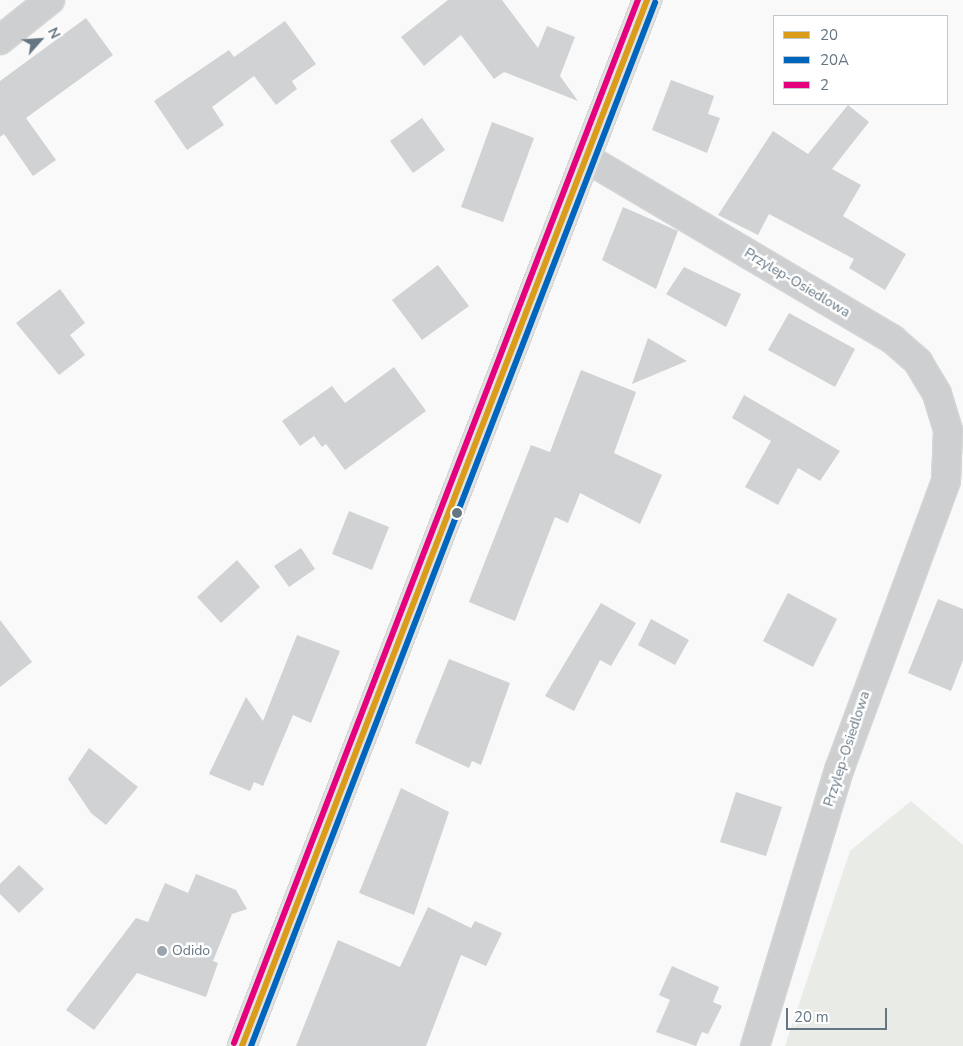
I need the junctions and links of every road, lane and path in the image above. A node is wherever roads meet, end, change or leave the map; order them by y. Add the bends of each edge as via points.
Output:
1 (50, 0) edge
2 (647, 0) edge
3 (0, 40) edge
4 (586, 158) junction
5 (947, 455) junction
6 (963, 487) edge
7 (242, 1046) edge
8 (755, 1046) edge

1 - 3 street
2 - 4 main road
4 - 5 street, Przylep-Osiedlowa via 892,340 918,362 937,394 948,431
4 - 7 main road
5 - 6 street, Przylep-Osiedlowa
5 - 8 street, Przylep-Osiedlowa via 946,481 842,762

